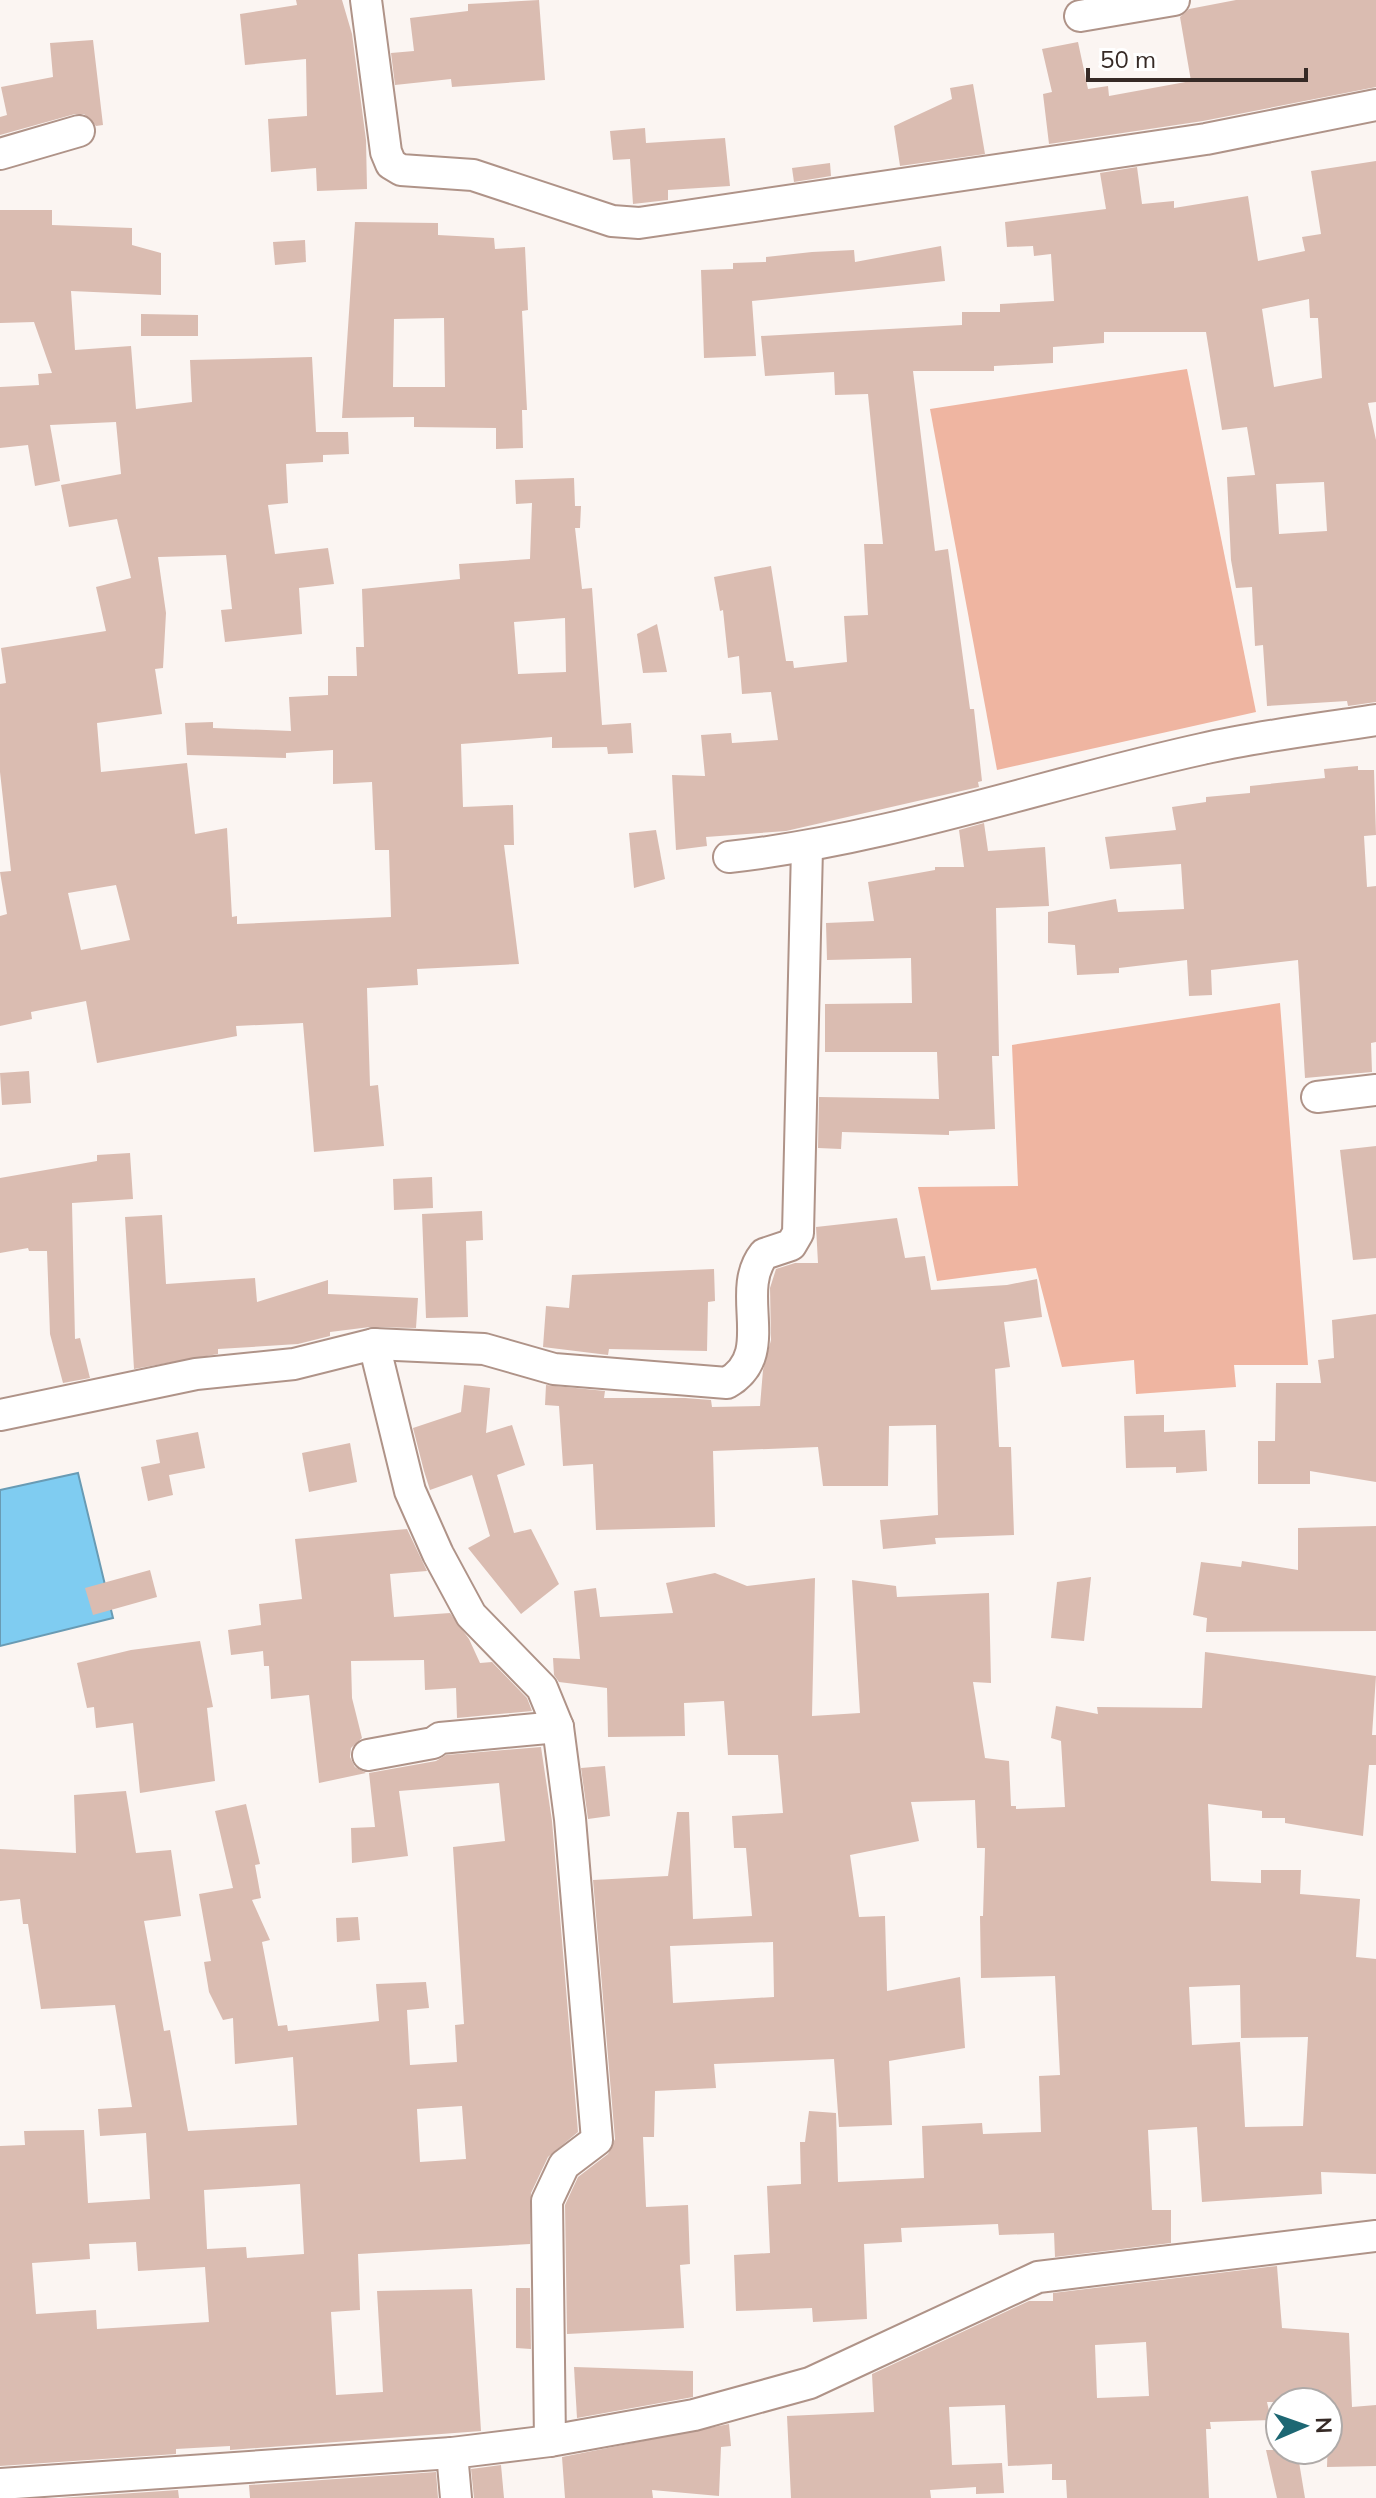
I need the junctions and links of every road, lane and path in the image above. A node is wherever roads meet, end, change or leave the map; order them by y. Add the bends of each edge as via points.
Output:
1 (366, 0) edge
2 (1174, 0) edge
3 (1080, 16) dead end
4 (1376, 105) edge
5 (79, 131) dead end
6 (0, 154) edge
7 (1376, 720) edge
8 (807, 848) junction
9 (729, 857) dead end
10 (1376, 1090) edge
11 (1317, 1097) dead end
12 (374, 1344) junction
13 (0, 1415) edge
14 (558, 1727) junction
15 (368, 1755) dead end
16 (1376, 2236) edge
17 (550, 2441) junction
18 (452, 2453) junction
19 (0, 2484) edge
20 (456, 2498) edge

1 - 4 street via 391,164 401,170 473,175 612,221 639,223 1174,144
2 - 3 street
5 - 6 street
7 - 8 street via 1202,749
8 - 9 street
8 - 12 street via 798,1233 791,1245 764,1254 752,1275 753,1346 744,1369 727,1383 554,1369 484,1349
10 - 11 street
12 - 13 street via 294,1364 196,1374
12 - 14 street via 410,1491 438,1554 471,1615 542,1688
14 - 15 street via 440,1738
14 - 17 street via 597,2140 564,2165 547,2201
16 - 17 street via 1038,2277 810,2383 694,2415
17 - 18 street
18 - 19 street
18 - 20 street

